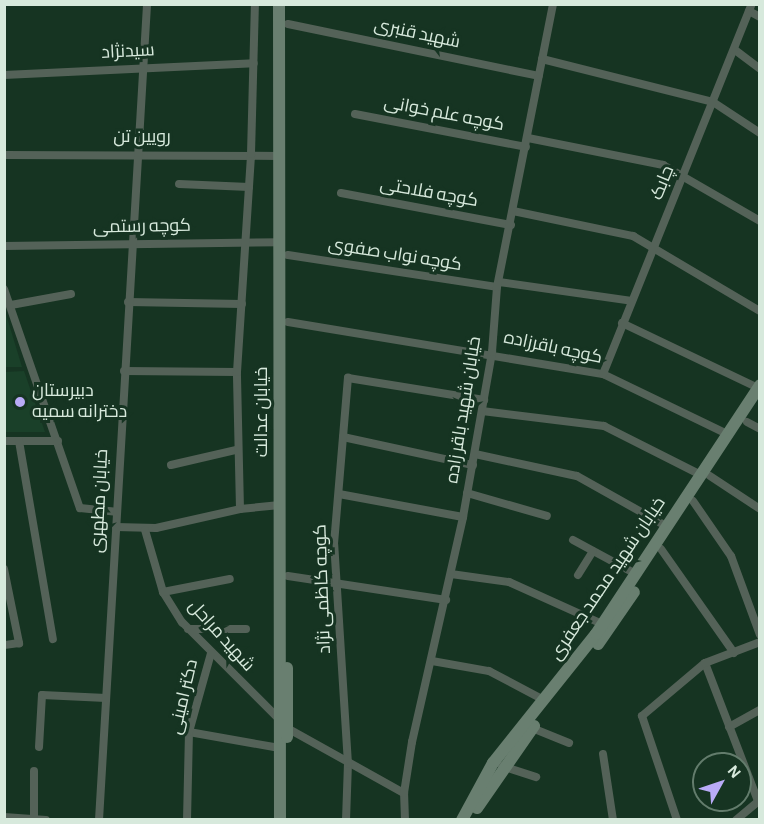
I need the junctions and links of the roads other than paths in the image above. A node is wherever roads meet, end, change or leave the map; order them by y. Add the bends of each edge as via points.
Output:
1 (147, 4) edge
2 (255, 4) edge
3 (279, 4) edge
4 (288, 4) edge
5 (553, 4) edge
6 (751, 8) edge
7 (759, 17) edge
8 (288, 24) junction
9 (735, 50) junction
10 (542, 59) junction
11 (254, 63) junction
12 (143, 68) junction
13 (759, 69) edge
14 (4, 75) edge
15 (539, 76) junction
16 (713, 102) junction
17 (355, 114) dead end
18 (759, 134) edge
19 (527, 142) junction
20 (138, 153) junction
21 (251, 154) junction
22 (4, 155) edge
23 (280, 156) junction
24 (684, 175) junction
25 (179, 184) dead end
26 (249, 187) junction
27 (341, 193) dead end
28 (513, 211) junction
29 (759, 221) edge
30 (511, 225) junction
31 (246, 241) junction
32 (280, 242) junction
33 (132, 244) junction
34 (4, 246) edge
35 (655, 246) junction
36 (288, 255) junction
37 (498, 285) junction
38 (4, 289) edge
39 (71, 294) dead end
40 (632, 301) junction
41 (128, 302) junction
42 (242, 304) junction
43 (11, 305) junction
44 (759, 311) edge
45 (288, 322) junction
46 (622, 323) junction
47 (492, 352) junction
48 (124, 371) junction
49 (237, 372) junction
50 (603, 374) junction
51 (759, 391) edge
52 (484, 400) junction
53 (482, 411) junction
54 (747, 422) junction
55 (759, 429) edge
56 (729, 435) junction
57 (343, 437) junction
58 (4, 441) edge
59 (19, 441) junction
60 (58, 441) junction
61 (236, 450) junction
62 (475, 454) junction
63 (171, 465) dead end
64 (473, 465) junction
65 (706, 476) junction
66 (467, 493) junction
67 (339, 494) junction
68 (693, 501) junction
69 (280, 506) junction
70 (240, 509) junction
71 (759, 509) edge
72 (116, 512) junction
73 (547, 516) dead end
74 (463, 517) junction
75 (666, 526) junction
76 (116, 527) junction
77 (145, 530) junction
78 (573, 540) dead end
79 (661, 549) junction
80 (593, 551) junction
81 (4, 569) edge
82 (451, 574) junction
83 (636, 574) junction
84 (578, 575) dead end
85 (288, 576) junction
86 (230, 579) dead end
87 (338, 582) junction
88 (163, 592) junction
89 (446, 600) junction
90 (602, 624) junction
91 (188, 629) junction
92 (246, 629) dead end
93 (759, 635) edge
94 (53, 639) dead end
95 (759, 642) edge
96 (4, 645) edge
97 (211, 653) junction
98 (734, 653) junction
99 (432, 661) junction
100 (705, 663) junction
101 (106, 698) junction
102 (544, 700) junction
103 (759, 710) edge
104 (283, 724) junction
105 (729, 727) junction
106 (532, 728) junction
107 (189, 732) junction
108 (569, 743) dead end
109 (39, 747) dead end
110 (280, 748) junction
111 (603, 754) dead end
112 (348, 764) junction
113 (498, 764) junction
114 (34, 771) dead end
115 (536, 777) dead end
116 (404, 793) junction
117 (759, 800) edge
118 (4, 817) edge
119 (34, 819) edge
120 (46, 819) edge
121 (99, 819) edge
122 (187, 819) edge
123 (280, 819) edge
124 (288, 819) edge
125 (346, 819) edge
126 (405, 819) edge
127 (462, 819) edge
128 (471, 819) edge
129 (613, 819) edge
130 (677, 819) edge
131 (736, 819) edge

1 - 12 street, خیابان مطهری
2 - 11 street
3 - 23 main road, خیابان عدالت
4 - 8 main road, خیابان عدالت
5 - 10 street, خیابان شهید باقر زاده
6 - 7 street
6 - 9 street, چابک
8 - 15 street, شهید قنبری
8 - 36 main road, خیابان عدالت
9 - 13 street
9 - 16 street, چابک
10 - 15 street, خیابان شهید باقر زاده
10 - 16 street
11 - 12 street, سیدنژاد
11 - 21 street
12 - 14 street, سیدنژاد
12 - 20 street, خیابان مطهری
15 - 19 street, خیابان شهید باقر زاده
16 - 18 street
16 - 24 street, چابک
17 - 19 street, کوچه علم خوانی
19 - 24 street, کوچه علم خوانی via 663,165
19 - 28 street, خیابان شهید باقر زاده
20 - 21 street, رویین تن
20 - 22 street, رویین تن
20 - 33 street, خیابان مطهری
21 - 23 street, رویین تن
21 - 26 street
23 - 32 main road, خیابان عدالت
24 - 29 street, کوچه علم خوانی
24 - 35 street, چابک
25 - 26 street
26 - 31 street
27 - 30 street, کوچه فلاحتی
28 - 30 street, خیابان شهید باقر زاده
28 - 35 street via 633,236
30 - 37 street, خیابان شهید باقر زاده
31 - 32 street, کوچه رستمی
31 - 33 street, کوچه رستمی
31 - 42 street
32 - 69 main road, خیابان عدالت
33 - 34 street, کوچه رستمی
33 - 41 street, خیابان مطهری
35 - 40 street, چابک
35 - 44 street
36 - 37 street, کوچه نواب صفوی
36 - 45 main road, خیابان عدالت
37 - 40 street, کوچه نواب صفوی
37 - 47 street, خیابان شهید باقر زاده
38 - 43 street
39 - 43 street
40 - 46 street, چابک
41 - 42 street
41 - 48 street, خیابان مطهری
42 - 49 street
43 - 60 street
45 - 47 street, کوچه باقرزاده
45 - 85 main road, خیابان عدالت
46 - 50 street, چابک
46 - 51 street
47 - 50 street, کوچه باقرزاده
47 - 52 street, خیابان شهید باقر زاده
48 - 49 street
48 - 72 street, خیابان مطهری
49 - 61 street
50 - 56 street, کوچه باقرزاده
51 - 54 main road, خیابان شهید محمد جعفری
51 - 56 main road, خیابان شهید محمد جعفری
52 - 53 street, خیابان شهید باقر زاده
52 - 57 street, کوچه کاظمی نژاد via 348,378
53 - 62 street, خیابان شهید باقر زاده
53 - 65 street via 604,426
54 - 55 street
54 - 65 main road, خیابان شهید محمد جعفری
56 - 65 main road, خیابان شهید محمد جعفری
57 - 64 street
57 - 67 street, کوچه کاظمی نژاد
58 - 59 street
59 - 60 street
59 - 94 street
60 - 72 street via 80,508
61 - 63 street
61 - 70 street
62 - 64 street, خیابان شهید باقر زاده
62 - 75 street via 577,476
64 - 66 street, خیابان شهید باقر زاده
65 - 68 main road, خیابان شهید محمد جعفری
65 - 71 street
65 - 75 main road, خیابان شهید محمد جعفری
66 - 73 street
66 - 74 street, خیابان شهید باقر زاده
67 - 74 street
67 - 87 street, کوچه کاظمی نژاد via 334,544
68 - 79 main road, خیابان شهید محمد جعفری
68 - 93 street via 731,556
69 - 70 street
69 - 104 main road, خیابان عدالت
70 - 77 street
72 - 76 street, خیابان مطهری
74 - 82 street, خیابان شهید باقر زاده
75 - 83 main road, خیابان شهید محمد جعفری
76 - 77 street
76 - 101 street, خیابان مطهری
77 - 88 street, شهید مراحل
78 - 80 street
79 - 98 street
79 - 106 main road, خیابان شهید محمد جعفری via 611,626
80 - 83 street
80 - 84 street
81 - 96 street via 19,643
82 - 89 street, خیابان شهید باقر زاده
82 - 90 street via 509,582
83 - 90 main road, خیابان شهید محمد جعفری
85 - 87 street
85 - 104 main road, خیابان عدالت
86 - 88 street
87 - 89 street
87 - 112 street, کوچه کاظمی نژاد
88 - 91 street, شهید مراحل
89 - 99 street, خیابان شهید باقر زاده
90 - 102 main road, خیابان شهید محمد جعفری
91 - 92 street
91 - 97 street, شهید مراحل
95 - 98 street
97 - 104 street, شهید مراحل
97 - 107 street, دکتر امینی
98 - 100 street
99 - 102 street via 489,671
99 - 116 street, خیابان شهید باقر زاده
100 - 105 street
100 - 130 street via 642,716
101 - 109 street via 42,695
101 - 121 street, خیابان مطهری
102 - 113 main road, خیابان شهید محمد جعفری
103 - 105 street
104 - 110 main road, خیابان عدالت
104 - 112 street, شهید مراحل
104 - 124 main road, خیابان عدالت
105 - 117 street
106 - 108 street
106 - 113 main road, خیابان شهید محمد جعفری
107 - 110 street
107 - 122 street, دکتر امینی
110 - 123 main road, خیابان عدالت
111 - 129 street
112 - 116 street, شهید مراحل
112 - 125 street, کوچه کاظمی نژاد
113 - 115 street
113 - 127 main road, خیابان شهید محمد جعفری
113 - 128 main road, خیابان شهید محمد جعفری
114 - 119 street
116 - 126 street, خیابان شهید باقر زاده
117 - 131 street
118 - 119 street
119 - 120 street

